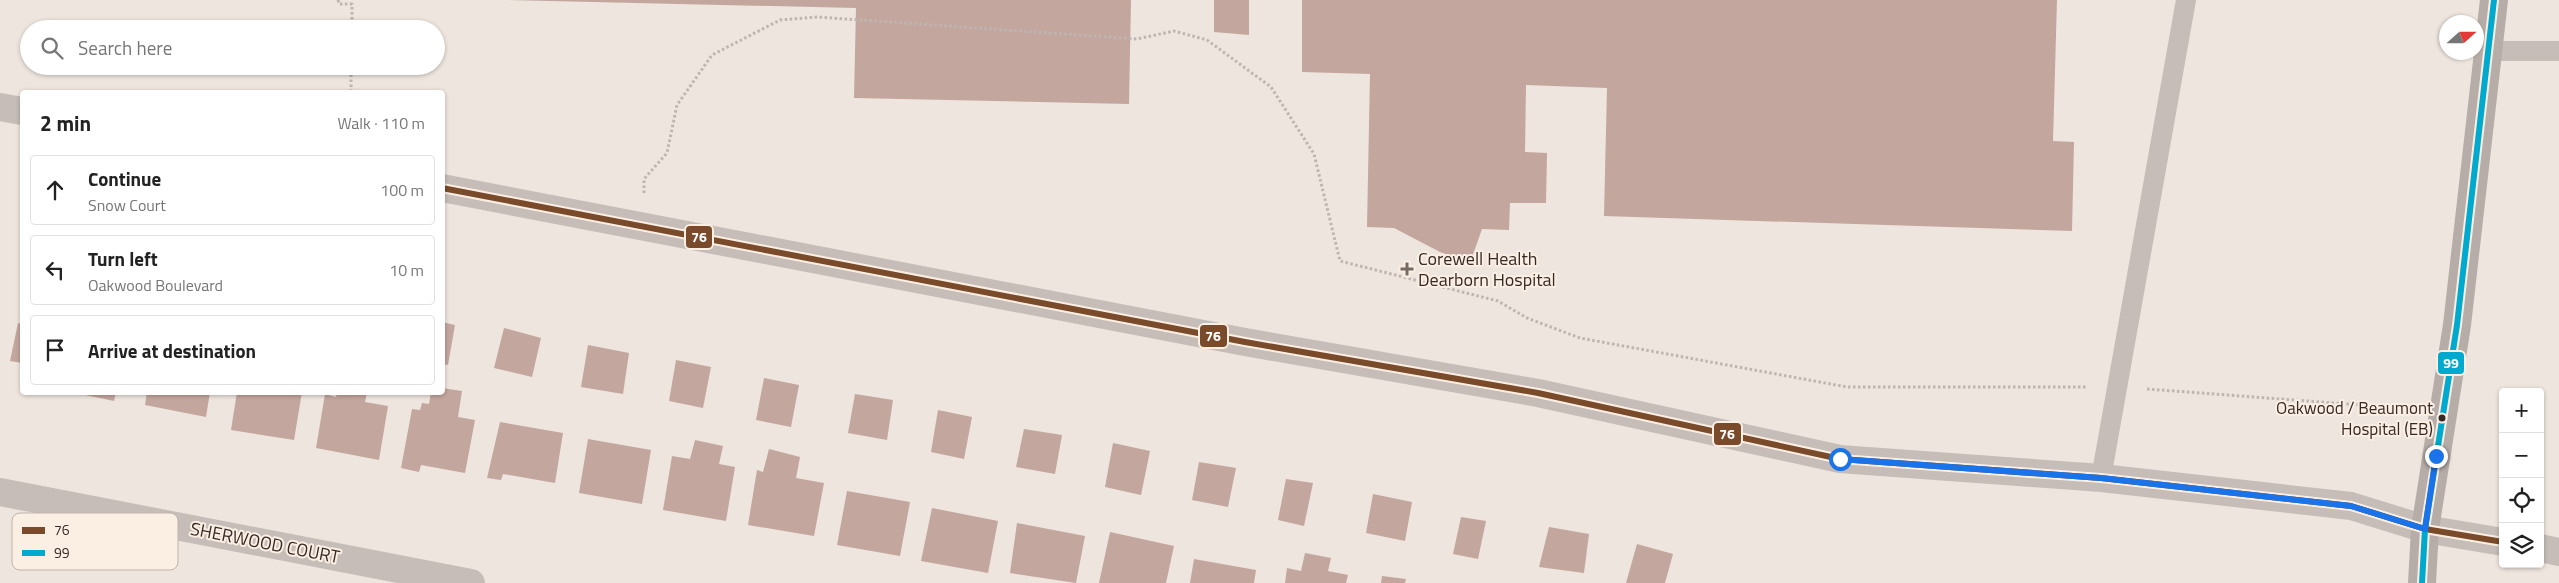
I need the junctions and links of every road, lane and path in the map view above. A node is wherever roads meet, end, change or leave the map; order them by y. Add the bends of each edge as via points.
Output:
1 (338, 0) edge
2 (2186, 0) edge
3 (2494, 0) edge
4 (352, 20) edge
5 (2488, 51) junction
6 (2559, 51) edge
7 (351, 75) edge
8 (351, 90) edge
9 (0, 107) edge
10 (20, 111) edge
11 (644, 179) dead end
12 (445, 189) edge
13 (2117, 389) junction
14 (2361, 405) dead end
15 (2101, 478) junction
16 (0, 492) edge
17 (109, 513) edge
18 (178, 526) edge
19 (2425, 529) junction
20 (2499, 541) edge
21 (2544, 549) edge
22 (2559, 552) edge
23 (471, 583) edge
24 (2422, 583) edge

1 - 4 path via 339,4 352,4
2 - 13 lane
3 - 5 main road
5 - 6 lane
5 - 19 main road via 2457,325
7 - 8 path
9 - 10 street
11 - 13 path via 667,154 677,105 712,55 780,20 817,17 1136,39 1174,31 1208,40 1271,87 1314,154 1340,262 1498,301 1526,318 1580,338 1847,387
12 - 15 street via 1236,341 1538,393 1840,459
13 - 14 path
13 - 15 lane
15 - 19 street via 2351,506
16 - 17 street, SHERWOOD COURT
18 - 23 street, SHERWOOD COURT
19 - 20 street
19 - 24 main road
21 - 22 street

